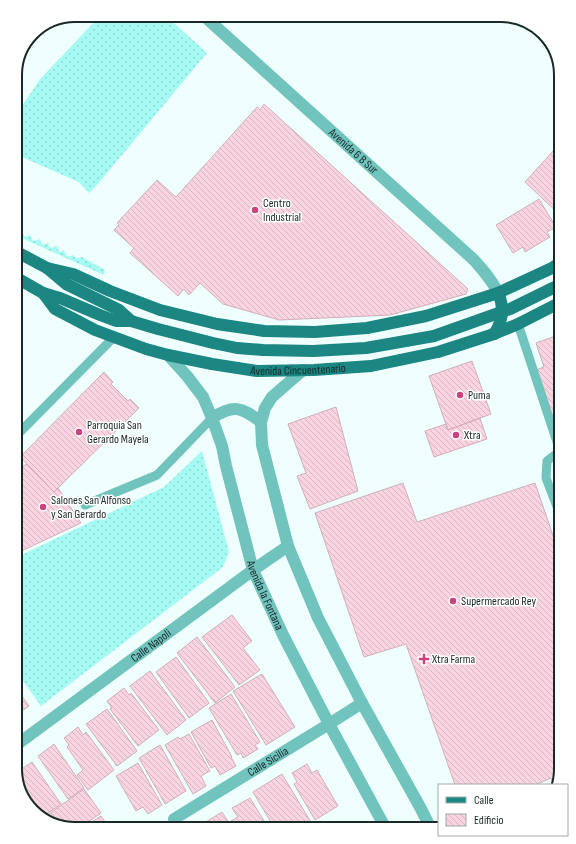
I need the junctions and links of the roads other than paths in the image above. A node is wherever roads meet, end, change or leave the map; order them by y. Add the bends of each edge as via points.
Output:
1 (211, 22) edge
2 (22, 255) edge
3 (554, 267) edge
4 (47, 268) junction
5 (22, 281) edge
6 (554, 287) edge
7 (43, 293) junction
8 (498, 293) junction
9 (554, 306) edge
10 (132, 321) junction
11 (518, 324) junction
12 (494, 334) junction
13 (114, 337) junction
14 (168, 355) junction
15 (303, 370) junction
16 (212, 418) junction
17 (261, 422) junction
18 (22, 430) edge
19 (554, 433) edge
20 (554, 456) edge
21 (554, 499) edge
22 (85, 505) dead end
23 (288, 546) junction
24 (254, 570) junction
25 (362, 703) junction
26 (329, 724) junction
27 (22, 741) edge
28 (174, 819) dead end
29 (382, 822) edge
30 (428, 822) edge

1 - 8 street, Avenida 6 B Sur via 474,260
2 - 4 main road, Avenida Cincuentenario
3 - 8 main road, Avenida Cincuentenario
4 - 8 main road, Avenida Cincuentenario via 73,274 160,310 217,324 264,331 315,332 367,328 426,316
4 - 10 main road, Avenida Cincuentenario via 66,284 119,310
5 - 7 main road, Avenida Cincuentenario
6 - 10 main road, Avenida Cincuentenario, bridge via 510,309 434,336 366,348 313,351 250,349 213,343
7 - 10 main road, Avenida Cincuentenario via 116,321
7 - 13 main road, Avenida Cincuentenario via 55,309
8 - 12 main road via 503,314
9 - 11 main road, Avenida Cincuentenario
11 - 12 main road, Avenida Cincuentenario
11 - 19 lane
12 - 15 main road, Avenida Cincuentenario via 438,352 371,366
13 - 14 main road, Avenida Cincuentenario
13 - 18 lane
14 - 15 main road, Avenida Cincuentenario via 251,370
14 - 16 street, Avenida la Fontana via 203,397
15 - 17 street via 272,397
16 - 17 street via 232,409 239,409
16 - 22 lane via 157,476
16 - 24 street, Avenida la Fontana via 222,446
17 - 23 street via 262,445
20 - 21 lane via 547,461 546,478
23 - 24 street, Calle Napoli
23 - 25 street via 318,618
24 - 26 street, Avenida la Fontana via 283,635
24 - 27 street, Calle Napoli
25 - 26 street, Calle Sicilia
25 - 30 street
26 - 28 street, Calle Sicilia
26 - 29 street, Avenida la Fontana

